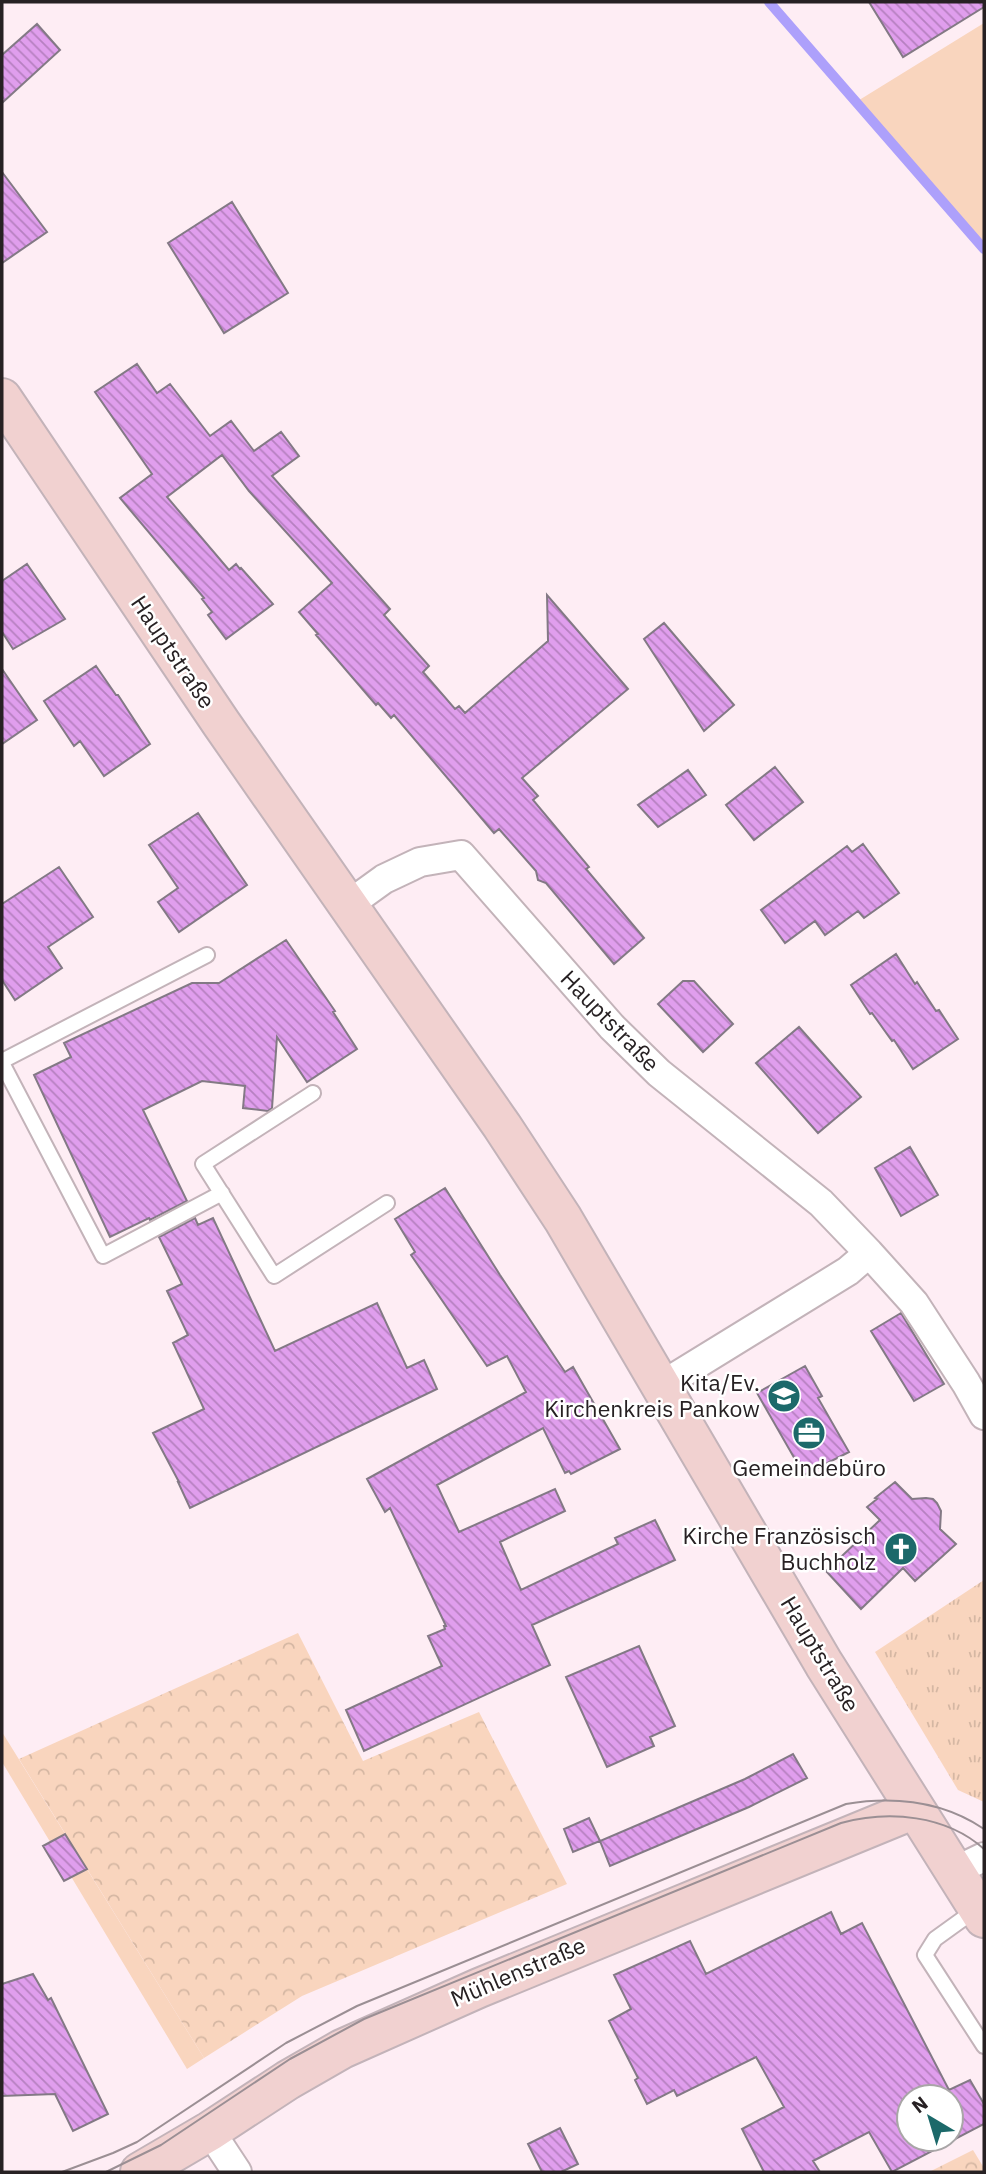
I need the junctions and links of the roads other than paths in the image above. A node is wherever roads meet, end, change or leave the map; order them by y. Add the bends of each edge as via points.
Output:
1 (2, 398) edge
2 (348, 905) junction
3 (207, 955) dead end
4 (2, 1062) edge
5 (313, 1093) dead end
6 (222, 1193) junction
7 (387, 1203) dead end
8 (869, 1253) junction
9 (661, 1386) junction
10 (984, 1415) edge
11 (915, 1809) junction
12 (970, 1864) edge
13 (981, 1912) edge
14 (984, 2046) edge
15 (210, 2131) junction
16 (140, 2172) edge
17 (237, 2172) edge

1 - 2 main road, Hauptstraße
2 - 8 street, Hauptstraße via 384,879 421,862 461,855 612,1027 659,1073 803,1188
2 - 9 main road, Hauptstraße via 502,1126
3 - 4 lane
4 - 6 lane via 103,1256
5 - 6 lane via 203,1164
6 - 7 lane via 274,1276
8 - 9 street via 848,1271
8 - 10 street, Hauptstraße via 915,1303
9 - 11 main road, Hauptstraße
11 - 12 main road, Hauptstraße
11 - 15 main road, Mühlenstraße via 398,2023 288,2080
12 - 13 main road, Hauptstraße
13 - 14 lane via 935,1939 925,1955
15 - 16 main road, Mühlenstraße
15 - 17 street

